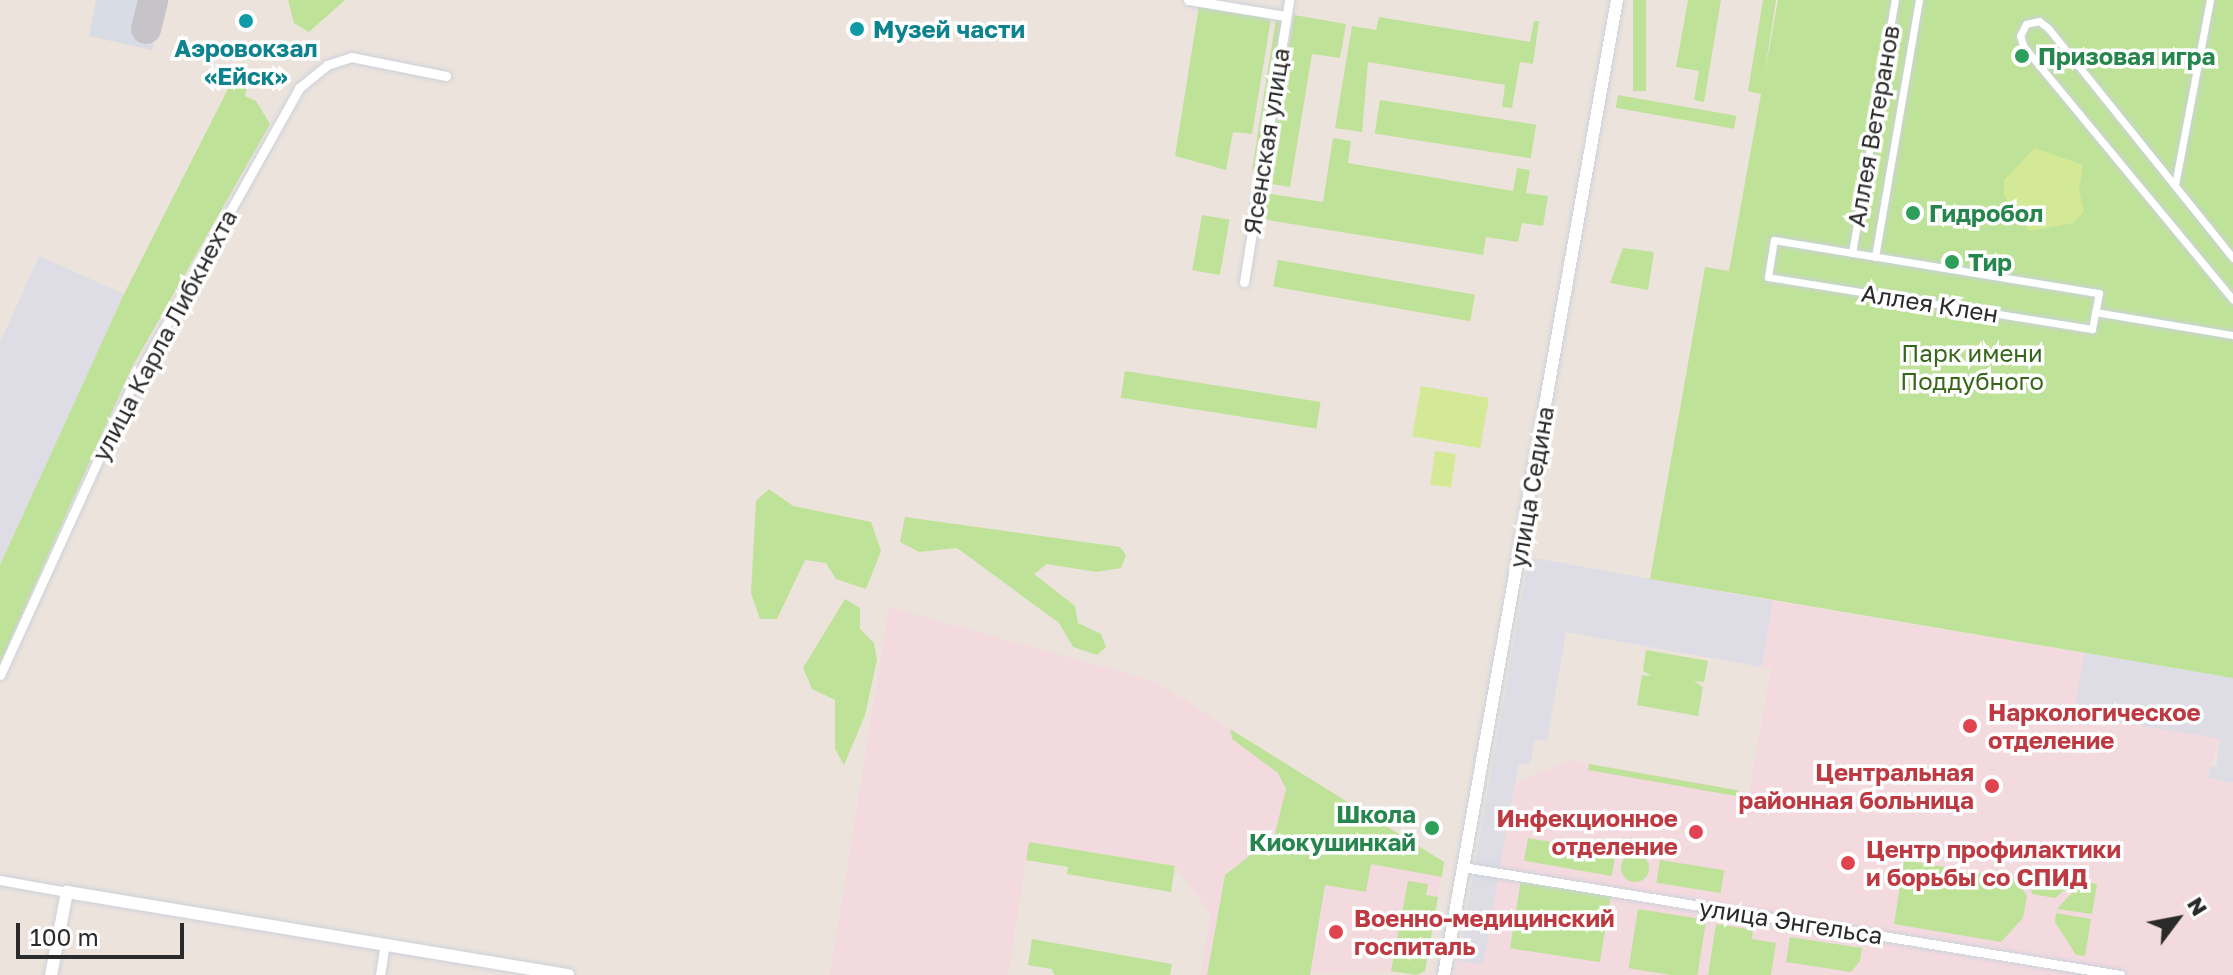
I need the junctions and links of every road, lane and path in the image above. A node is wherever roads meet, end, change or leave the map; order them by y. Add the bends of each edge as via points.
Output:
1 (1188, 0) edge
2 (1289, 0) edge
3 (1617, 0) edge
4 (1895, 0) edge
5 (1919, 0) edge
6 (2210, 0) edge
7 (1286, 16) junction
8 (446, 76) dead end
9 (2175, 185) junction
10 (1852, 253) junction
11 (1875, 257) junction
12 (2233, 258) edge
13 (1244, 282) dead end
14 (2233, 300) edge
15 (2095, 312) junction
16 (2233, 335) edge
17 (0, 675) edge
18 (1463, 867) junction
19 (0, 880) edge
20 (67, 892) junction
21 (385, 945) junction
22 (51, 975) edge
23 (380, 975) edge
24 (568, 975) edge
25 (1444, 975) edge
26 (2120, 975) edge

1 - 7 street
2 - 7 street, Ясенская улица
3 - 18 street, улица Седина
4 - 10 street, Аллея Ветеранов
5 - 11 street
6 - 9 street
7 - 13 street, Ясенская улица
8 - 17 street, улица Карла Либкнехта via 351,57 327,65 299,88 132,386
9 - 12 street
9 - 14 street via 2048,28 2034,21 2020,36 2036,62
10 - 11 street
10 - 15 street, Аллея Клен via 1774,240 1768,277 2092,329
11 - 15 street via 2099,293
15 - 16 street
18 - 25 street, улица Седина
18 - 26 street, улица Энгельса
19 - 20 street
20 - 21 street
20 - 22 street
21 - 23 street
21 - 24 street

